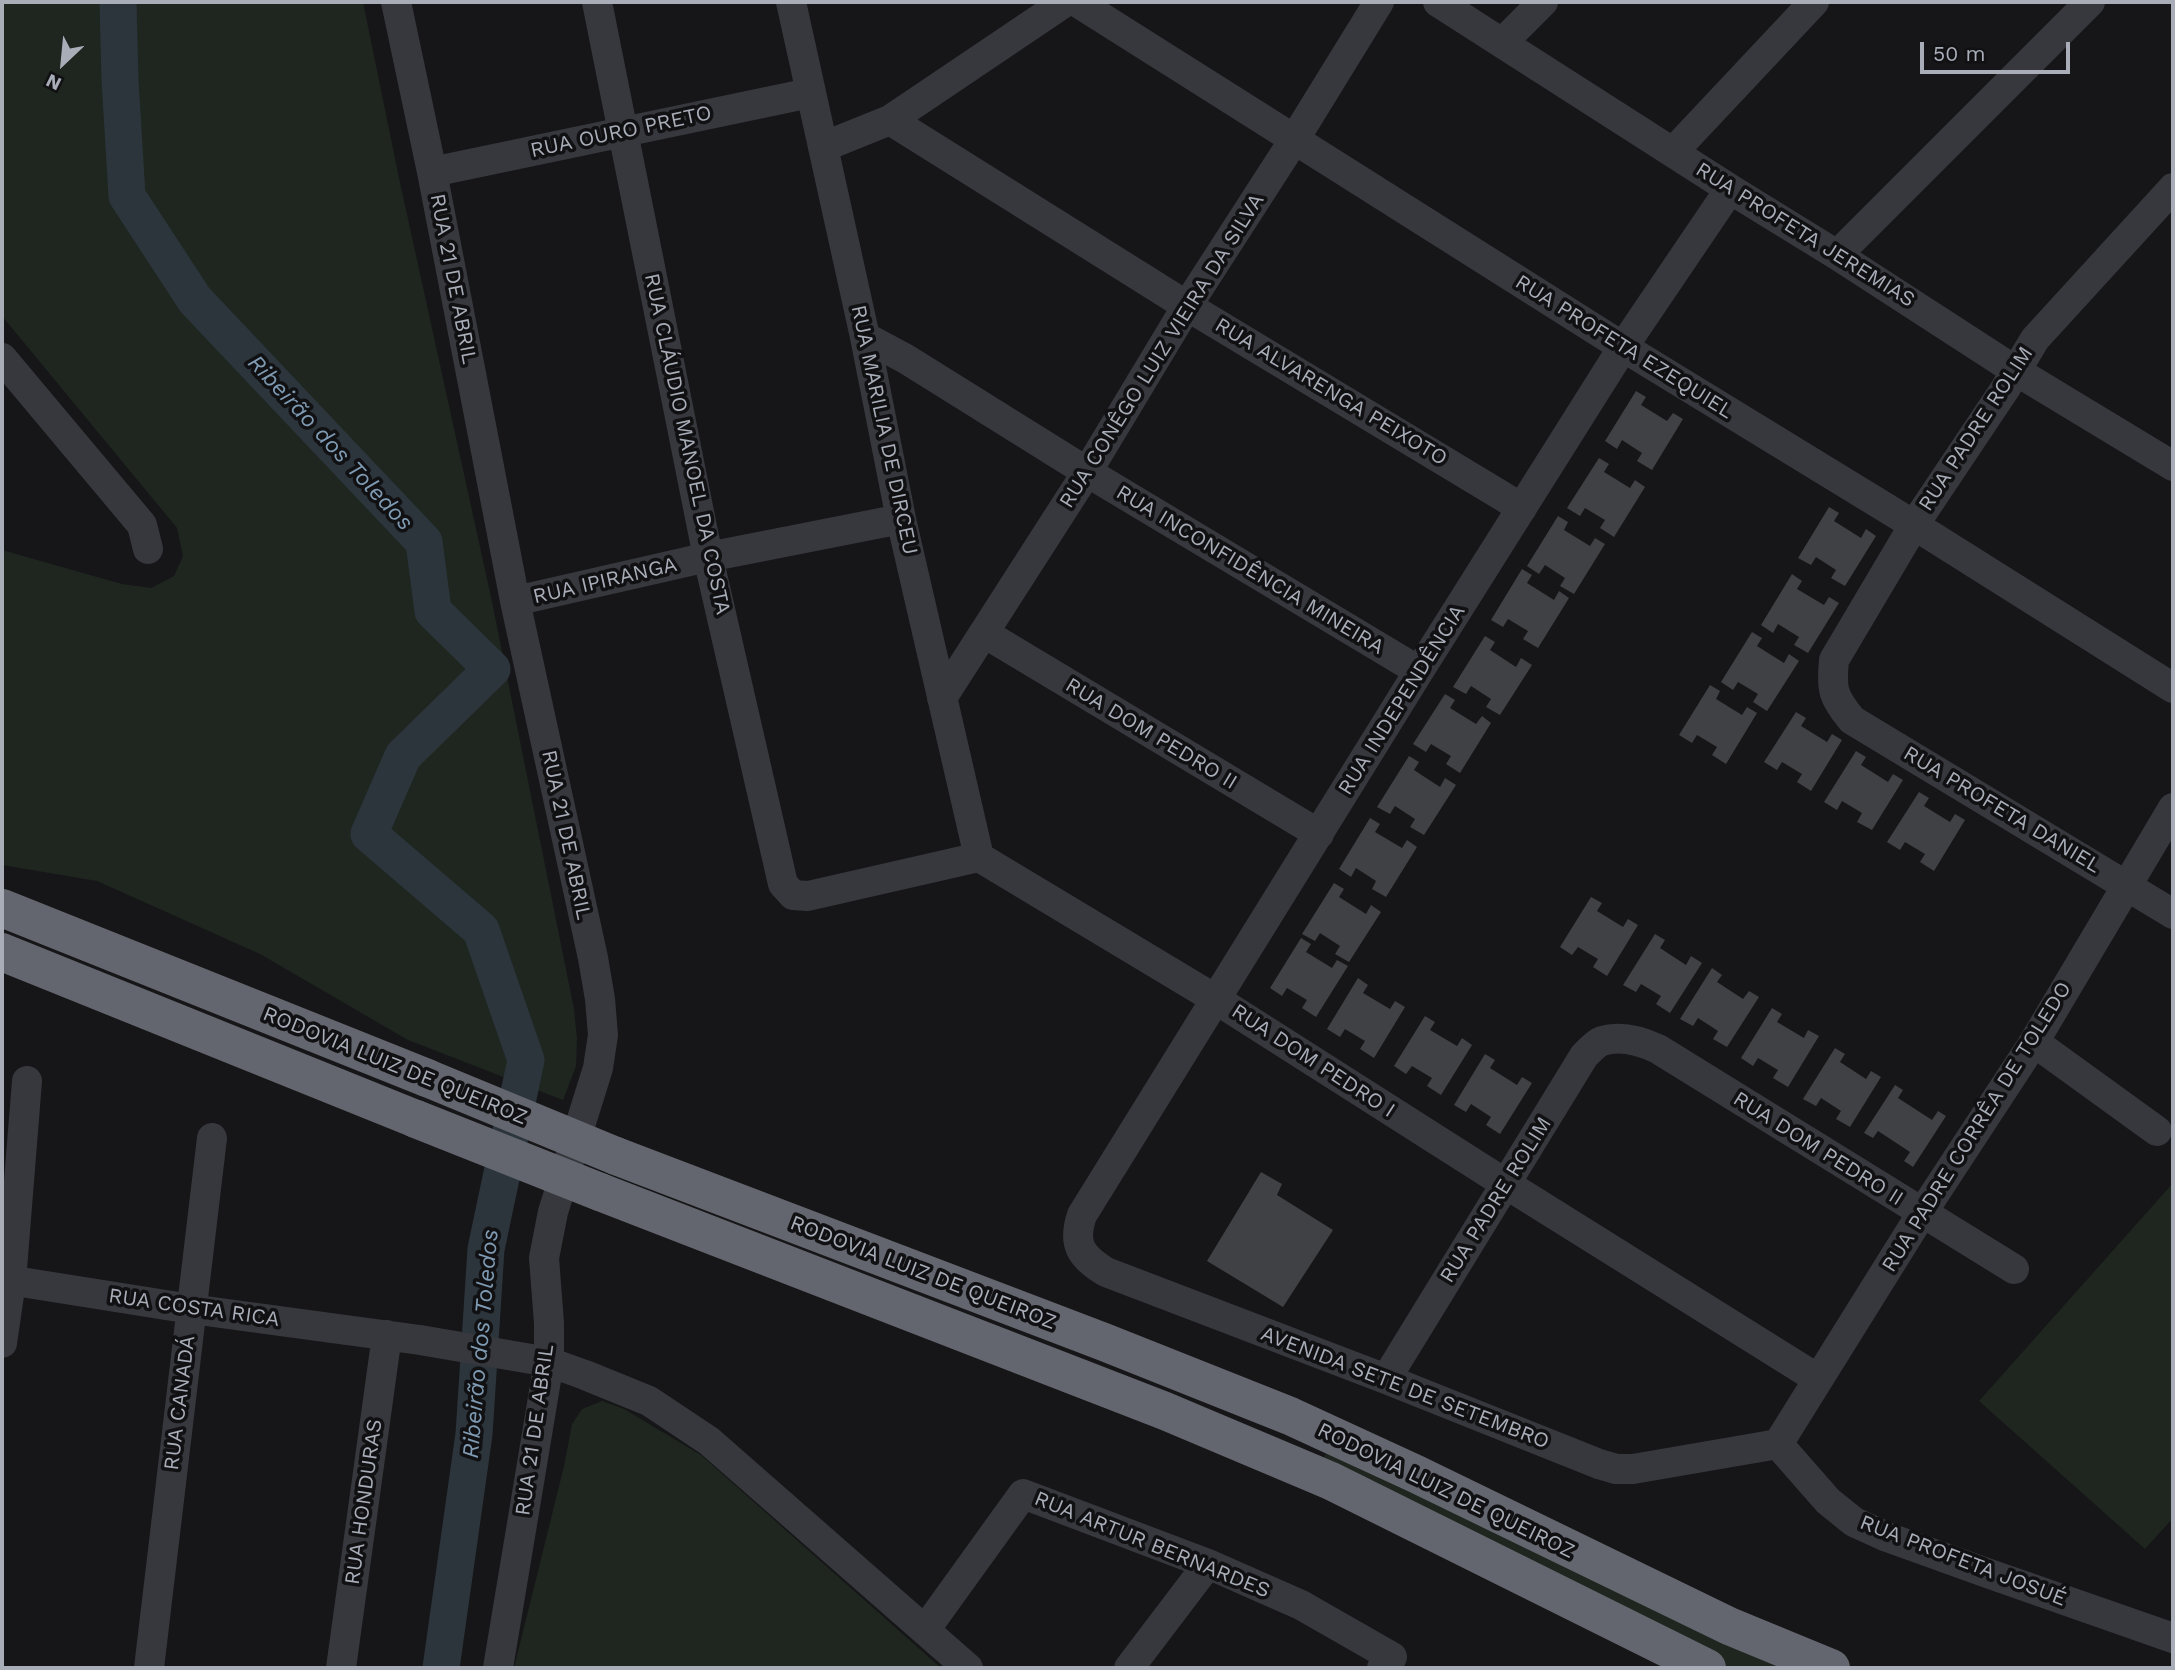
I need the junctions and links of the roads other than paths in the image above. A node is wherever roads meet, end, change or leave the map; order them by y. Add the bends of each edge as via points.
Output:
1 (396, 2) edge
2 (597, 2) edge
3 (791, 2) edge
4 (1065, 2) edge
5 (1077, 2) edge
6 (1379, 2) edge
7 (1438, 2) edge
8 (1543, 2) edge
9 (1814, 2) edge
10 (2090, 2) edge
11 (1503, 42) junction
12 (810, 93) junction
13 (890, 120) junction
14 (624, 131) junction
15 (1294, 141) junction
16 (822, 147) junction
17 (1673, 152) junction
18 (432, 172) junction
19 (2173, 188) edge
20 (1730, 189) junction
21 (1838, 255) junction
22 (1187, 306) junction
23 (865, 337) junction
24 (1623, 347) junction
25 (2, 358) edge
26 (2015, 371) junction
27 (2173, 466) edge
28 (1087, 472) junction
29 (1522, 508) junction
30 (901, 519) junction
31 (1914, 525) junction
32 (148, 549) dead end
33 (708, 557) junction
34 (515, 601) junction
35 (984, 633) junction
36 (1419, 671) junction
37 (2173, 688) edge
38 (942, 698) junction
39 (1836, 700) joint
40 (2173, 808) edge
41 (1318, 834) junction
42 (979, 858) junction
43 (2126, 885) junction
44 (2, 908) edge
45 (2173, 914) edge
46 (2, 952) edge
47 (1217, 1000) junction
48 (1618, 1040) joint
49 (2034, 1042) junction
50 (27, 1081) dead end
51 (2157, 1131) dead end
52 (212, 1138) dead end
53 (1506, 1185) junction
54 (1922, 1213) junction
55 (1082, 1215) joint
56 (2014, 1269) dead end
57 (6, 1280) edge
58 (191, 1309) junction
59 (387, 1335) junction
60 (2, 1343) edge
61 (549, 1362) junction
62 (1386, 1379) junction
63 (1818, 1379) junction
64 (1779, 1444) junction
65 (1208, 1564) junction
66 (1729, 1626) junction
67 (925, 1630) junction
68 (2173, 1638) edge
69 (1387, 1663) edge
70 (149, 1668) edge
71 (341, 1668) edge
72 (498, 1668) edge
73 (968, 1668) edge
74 (1129, 1668) edge
75 (1707, 1668) edge
76 (1831, 1668) edge
77 (1854, 1668) edge

1 - 18 street, RUA 21 DE ABRIL
2 - 14 street, RUA CLÁUDIO MANOEL DA COSTA
3 - 12 street, RUA MARILIA DE DIRCEU
4 - 13 street
5 - 15 street, RUA PROFETA EZEQUIEL
6 - 15 street, RUA CONÊGO LUIZ VIEIRA DA SILVA
7 - 11 street, RUA PROFETA JEREMIAS
8 - 11 street
9 - 17 street
10 - 21 street
11 - 17 street, RUA PROFETA JEREMIAS
12 - 14 street, RUA OURO PRETO
12 - 16 street, RUA MARILIA DE DIRCEU
13 - 16 street
13 - 22 street, RUA ALVARENGA PEIXOTO
14 - 18 street, RUA OURO PRETO
14 - 33 street, RUA CLÁUDIO MANOEL DA COSTA
15 - 22 street, RUA CONÊGO LUIZ VIEIRA DA SILVA
15 - 24 street, RUA PROFETA EZEQUIEL
16 - 23 street, RUA MARILIA DE DIRCEU
17 - 20 street, RUA PROFETA JEREMIAS
18 - 34 street, RUA 21 DE ABRIL
19 - 26 street, RUA PADRE ROLIM via 2035,339
20 - 21 street, RUA PROFETA JEREMIAS
20 - 24 street, RUA INDEPENDÊNCIA
21 - 26 street, RUA PROFETA JEREMIAS
22 - 28 street, RUA CONÊGO LUIZ VIEIRA DA SILVA
22 - 29 street, RUA ALVARENGA PEIXOTO
23 - 28 street, RUA INCONFIDÊNCIA MINEIRA
23 - 30 street, RUA MARILIA DE DIRCEU
24 - 29 street, RUA INDEPENDÊNCIA
24 - 31 street, RUA PROFETA EZEQUIEL
25 - 32 street via 142,525
26 - 27 street, RUA PROFETA JEREMIAS
26 - 31 street, RUA PADRE ROLIM
28 - 35 street, RUA CONÊGO LUIZ VIEIRA DA SILVA
28 - 36 street, RUA INCONFIDÊNCIA MINEIRA
29 - 36 street, RUA INDEPENDÊNCIA
30 - 33 street, RUA IPIRANGA
30 - 38 street, RUA MARILIA DE DIRCEU
31 - 37 street, RUA PROFETA EZEQUIEL
31 - 39 street, RUA PADRE ROLIM via 1834,660
33 - 34 street, RUA IPIRANGA
33 - 42 street, RUA CLÁUDIO MANOEL DA COSTA via 783,884 793,895 808,896
34 - 61 street, RUA 21 DE ABRIL via 593,958 603,1035 598,1068 553,1212 544,1258
35 - 38 street, RUA CONÊGO LUIZ VIEIRA DA SILVA
35 - 41 street, RUA DOM PEDRO II
36 - 41 street, RUA INDEPENDÊNCIA
38 - 42 street, RUA MARILIA DE DIRCEU
39 - 43 street, RUA PROFETA DANIEL via 1852,720
40 - 43 street, RUA PADRE CORRÊA DE TOLEDO
41 - 47 street, RUA INDEPENDÊNCIA
42 - 47 street, RUA DOM PEDRO I
43 - 45 street, RUA PROFETA DANIEL
43 - 49 street, RUA PADRE CORRÊA DE TOLEDO
44 - 66 highway, RODOVIA LUIZ DE QUEIROZ, bridge via 616,1156 1290,1416
46 - 75 highway, RODOVIA LUIZ DE QUEIROZ, bridge via 1260,1450 1342,1486
47 - 53 street, RUA DOM PEDRO I
47 - 55 street, RUA INDEPENDÊNCIA
48 - 53 street, RUA PADRE ROLIM via 1600,1042 1584,1056
48 - 54 street, RUA DOM PEDRO II via 1639,1041 1658,1049
49 - 51 street
49 - 54 street, RUA PADRE CORRÊA DE TOLEDO
50 - 57 street
52 - 58 street, RUA CANADÁ
53 - 62 street, RUA PADRE ROLIM
53 - 63 street, RUA DOM PEDRO I
54 - 56 street, RUA DOM PEDRO II
54 - 63 street, RUA PADRE CORRÊA DE TOLEDO
55 - 62 street, AVENIDA SETE DE SETEMBRO via 1076,1230 1078,1245 1084,1256 1106,1272
57 - 58 street, RUA COSTA RICA
57 - 60 street
58 - 59 street, RUA COSTA RICA
58 - 70 street, RUA CANADÁ
59 - 61 street, RUA COSTA RICA
59 - 71 street, RUA HONDURAS
61 - 67 street, RUA COSTA RICA via 649,1401 709,1441
61 - 72 street, RUA 21 DE ABRIL
62 - 64 street, AVENIDA SETE DE SETEMBRO via 1616,1469
63 - 64 street, RUA PADRE CORRÊA DE TOLEDO
64 - 68 street, RUA PROFETA JOSUÉ via 1828,1501 1854,1522
65 - 67 street, RUA ARTUR BERNARDES via 1023,1494
65 - 69 street, RUA ARTUR BERNARDES via 1301,1605
65 - 74 street
66 - 76 highway, RODOVIA LUIZ DE QUEIROZ
66 - 77 highway
67 - 73 street, RUA COSTA RICA

